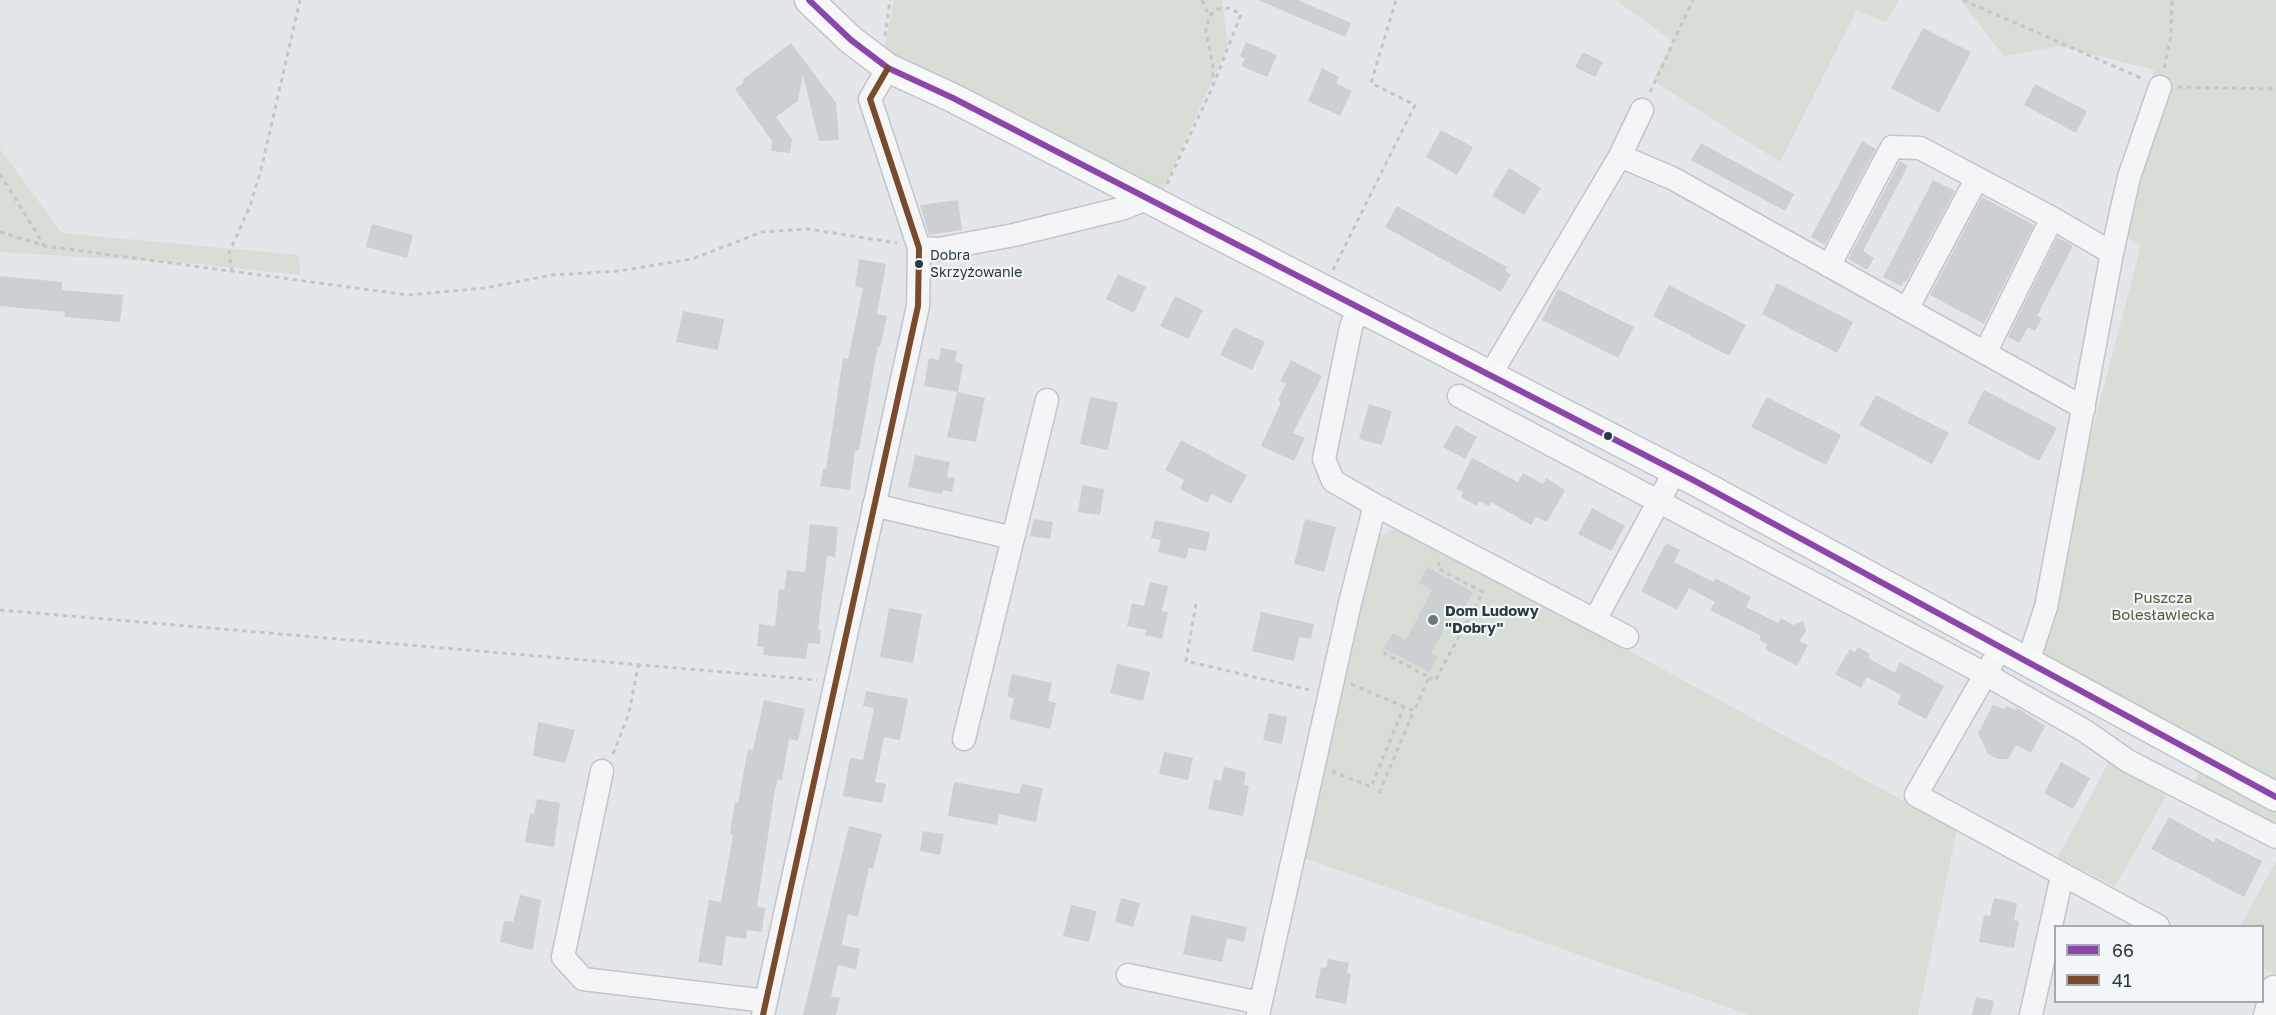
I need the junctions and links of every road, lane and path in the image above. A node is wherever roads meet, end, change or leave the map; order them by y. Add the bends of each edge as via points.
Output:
1 (300, 0) edge
2 (810, 0) edge
3 (890, 0) edge
4 (1202, 0) edge
5 (1396, 0) edge
6 (1693, 0) edge
7 (1964, 0) edge
8 (2172, 0) edge
9 (1209, 16) junction
10 (888, 68) junction
11 (1213, 86) junction
12 (2160, 87) junction
13 (2276, 89) edge
14 (1642, 110) joint
15 (1620, 156) junction
16 (0, 174) edge
17 (1977, 178) junction
18 (1152, 202) junction
19 (2052, 218) junction
20 (0, 232) edge
21 (45, 246) junction
22 (919, 248) junction
23 (2112, 253) junction
24 (1829, 266) junction
25 (232, 272) junction
26 (1323, 290) junction
27 (1358, 308) junction
28 (1907, 309) junction
29 (1985, 353) junction
30 (1488, 376) junction
31 (1459, 396) dead end
32 (1047, 400) dead end
33 (2084, 408) junction
34 (1675, 471) junction
35 (1658, 502) junction
36 (874, 505) junction
37 (1374, 505) junction
38 (1013, 538) junction
39 (1449, 544) junction
40 (1196, 604) dead end
41 (0, 610) edge
42 (1595, 620) junction
43 (1627, 637) dead end
44 (2001, 646) junction
45 (1382, 652) dead end
46 (2028, 662) junction
47 (638, 666) junction
48 (1985, 674) junction
49 (1429, 677) junction
50 (836, 682) junction
51 (1331, 685) junction
52 (1404, 707) junction
53 (1414, 711) junction
54 (964, 739) dead end
55 (1313, 764) junction
56 (602, 771) joint
57 (1379, 794) dead end
58 (2276, 797) edge
59 (2276, 837) edge
60 (2062, 876) junction
61 (2154, 925) edge
62 (1128, 975) dead end
63 (2270, 986) edge
64 (764, 1008) edge
65 (1259, 1009) edge
66 (2031, 1015) edge
67 (2265, 1015) edge

1 - 25 path via 261,170 229,253
2 - 10 main road via 851,40
3 - 10 path via 885,35
4 - 9 path
5 - 26 path via 1371,83 1415,105
6 - 14 path
7 - 12 path
8 - 12 path via 2171,35
9 - 11 path via 1206,31
9 - 11 path via 1228,8 1241,14
10 - 18 main road
10 - 22 street via 870,99
11 - 18 path
12 - 13 path
12 - 23 street via 2129,177
14 - 15 street
15 - 24 street via 1672,178
15 - 30 street
16 - 21 path
17 - 19 street
17 - 24 street via 1920,148 1892,147
17 - 28 street
18 - 22 street via 1014,235 939,249
18 - 26 main road
19 - 23 street
19 - 29 street
20 - 21 path
21 - 25 path
22 - 25 path via 808,229 762,232 692,259 408,295
22 - 36 street via 918,306
23 - 33 street
24 - 28 street
26 - 27 main road
27 - 30 main road
27 - 37 street via 1324,459 1333,481
28 - 29 street
29 - 33 street
30 - 34 main road
31 - 35 street
32 - 38 street
33 - 46 street via 2046,607
34 - 35 street
34 - 44 main road
35 - 42 street
35 - 48 street
36 - 38 street
36 - 50 street
37 - 39 street
37 - 51 street
38 - 54 street
39 - 42 street
39 - 49 path via 1437,568 1483,592 1435,681
40 - 51 path via 1186,662
41 - 47 path
42 - 43 street
44 - 46 main road
44 - 48 street
45 - 49 path
46 - 58 main road
47 - 50 path
47 - 56 path via 619,741
48 - 59 street via 2085,731 2128,761
48 - 60 street via 1916,795
49 - 53 path
50 - 64 street
51 - 52 path
51 - 55 street
52 - 53 path
52 - 55 path via 1371,787
53 - 57 path
55 - 65 street
56 - 64 street via 563,957 583,978
60 - 61 street
60 - 66 street
62 - 65 street
63 - 67 street

